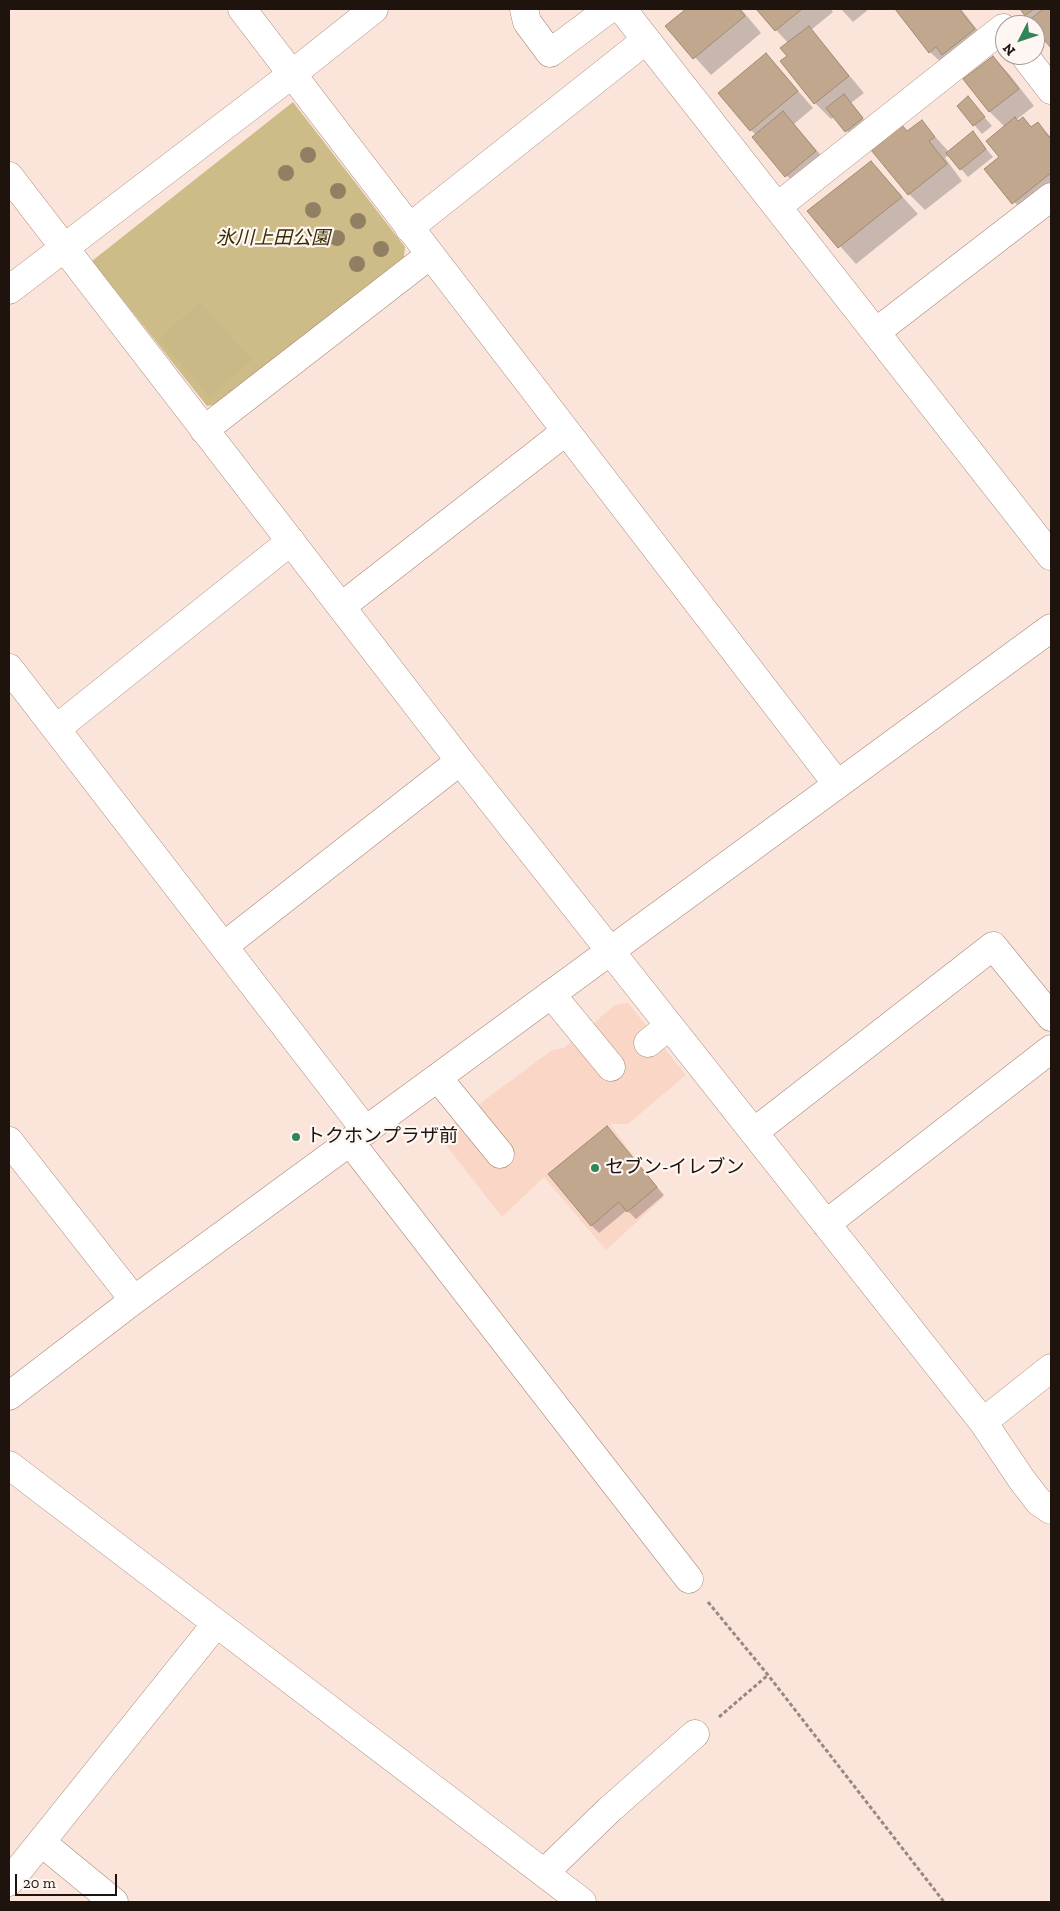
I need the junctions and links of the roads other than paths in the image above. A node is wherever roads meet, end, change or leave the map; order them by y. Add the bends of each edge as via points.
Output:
1 (242, 9) edge
2 (374, 9) edge
3 (524, 9) edge
4 (609, 9) edge
5 (622, 9) edge
6 (995, 25) edge
7 (646, 40) junction
8 (292, 74) junction
9 (9, 176) edge
10 (1051, 197) edge
11 (777, 207) junction
12 (409, 228) junction
13 (64, 247) junction
14 (430, 255) junction
15 (9, 290) edge
16 (876, 332) junction
17 (204, 430) junction
18 (565, 432) junction
19 (290, 541) junction
20 (1051, 556) edge
21 (342, 606) junction
22 (1051, 628) edge
23 (9, 668) edge
24 (56, 729) junction
25 (460, 761) junction
26 (837, 784) junction
27 (224, 946) junction
28 (609, 951) junction
29 (551, 994) junction
30 (1051, 1017) edge
31 (669, 1026) junction
32 (648, 1043) dead end
33 (1051, 1050) edge
34 (611, 1067) dead end
35 (438, 1078) junction
36 (754, 1132) junction
37 (358, 1137) junction
38 (9, 1141) edge
39 (500, 1154) dead end
40 (826, 1224) junction
41 (134, 1300) junction
42 (1051, 1368) edge
43 (9, 1396) edge
44 (982, 1422) junction
45 (9, 1465) edge
46 (1051, 1510) edge
47 (689, 1579) road end
48 (216, 1624) junction
49 (695, 1734) road end
50 (41, 1842) junction
51 (544, 1873) junction
52 (9, 1882) edge
53 (114, 1902) edge
54 (582, 1902) edge

1 - 8 street
2 - 8 street
3 - 4 street via 527,22 550,53
5 - 7 street
6 - 11 street
7 - 11 street
7 - 12 street
8 - 12 street
8 - 13 street
9 - 13 street
10 - 16 street
11 - 16 street
12 - 14 street
13 - 15 street
13 - 17 street
14 - 17 street
14 - 18 street
16 - 20 street
17 - 19 street
18 - 21 street
18 - 26 street
19 - 21 street
19 - 24 street
21 - 25 street
22 - 26 street
23 - 24 street
24 - 27 street
25 - 27 street
25 - 28 street
26 - 28 street
27 - 37 street
28 - 29 street
28 - 31 street
29 - 34 street
29 - 35 street
30 - 36 street via 993,946
31 - 32 street
31 - 36 street
33 - 40 street
35 - 37 street
35 - 39 street
36 - 40 street
37 - 41 street
37 - 47 street
38 - 41 street
40 - 44 street
41 - 43 street
42 - 44 street
44 - 46 street via 1039,1502
45 - 48 street
48 - 50 street
48 - 51 street
49 - 51 street
50 - 52 street
50 - 53 street
51 - 54 street

